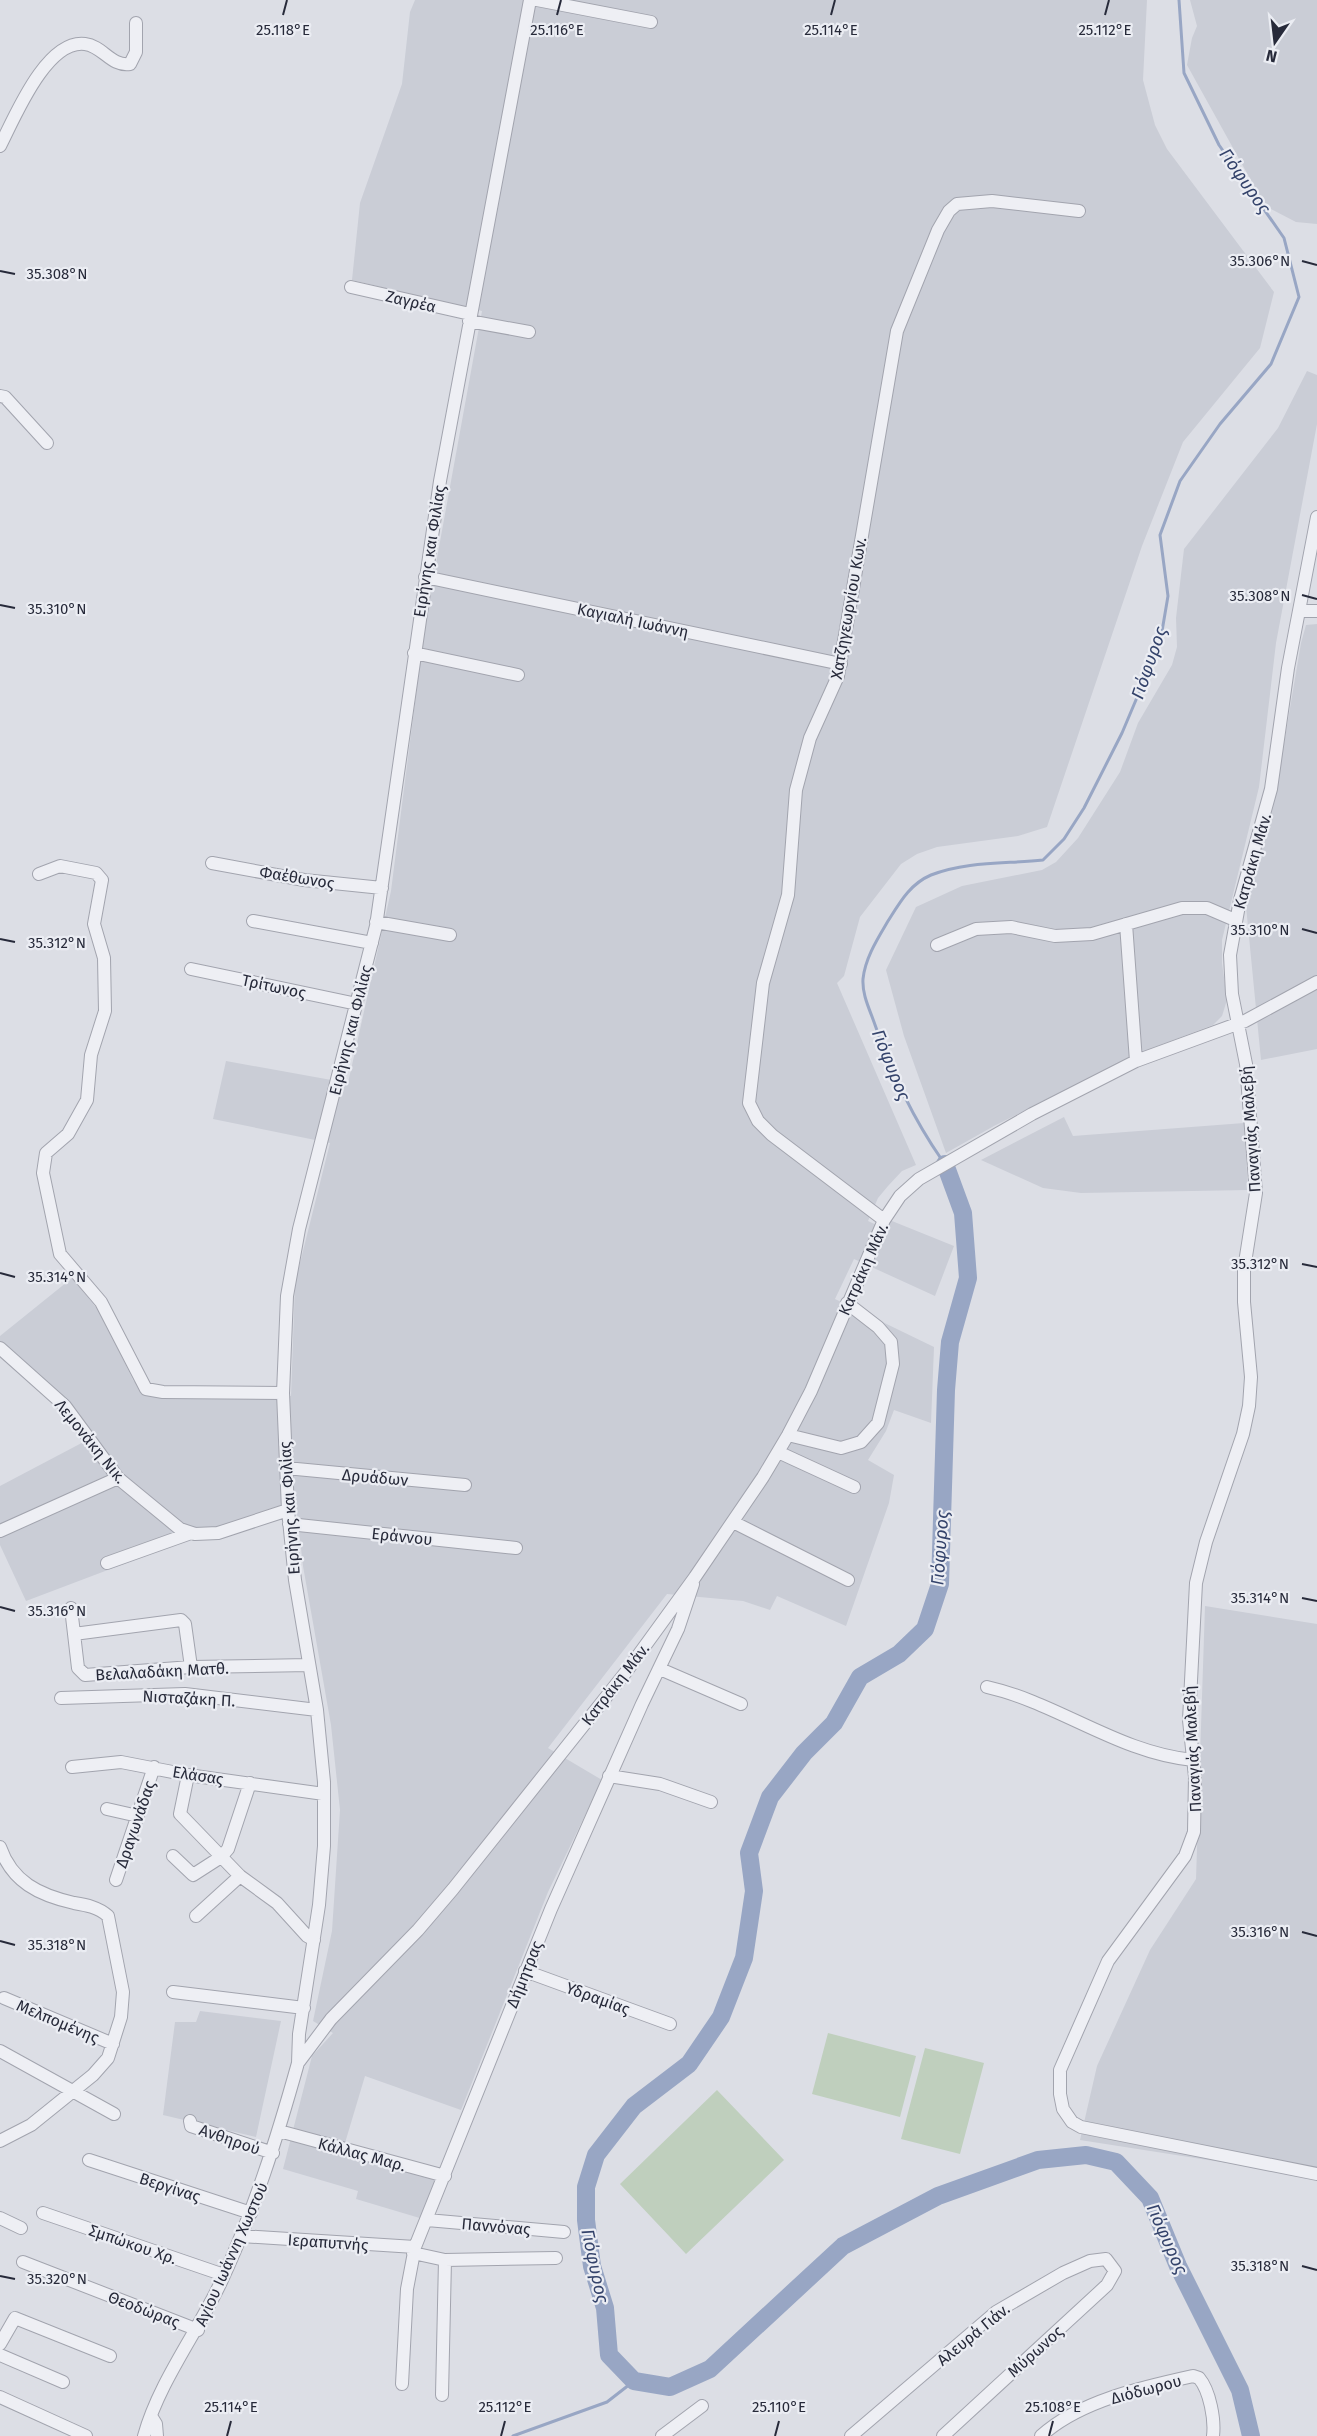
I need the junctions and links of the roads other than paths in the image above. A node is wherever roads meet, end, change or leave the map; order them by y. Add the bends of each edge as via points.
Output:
1 (530, 0) edge
2 (537, 0) edge
3 (651, 22) dead end
4 (136, 23) dead end
5 (0, 146) edge
6 (1079, 211) dead end
7 (351, 287) dead end
8 (470, 318) junction
9 (529, 332) dead end
10 (0, 396) edge
11 (47, 443) dead end
12 (1317, 517) edge
13 (425, 577) junction
14 (1301, 611) junction
15 (1317, 611) edge
16 (414, 653) junction
17 (841, 664) junction
18 (518, 675) dead end
19 (212, 863) dead end
20 (39, 874) dead end
21 (382, 888) junction
22 (1235, 920) junction
23 (253, 921) dead end
24 (376, 922) junction
25 (1126, 924) junction
26 (450, 935) dead end
27 (372, 943) junction
28 (937, 945) dead end
29 (191, 969) dead end
30 (1317, 982) edge
31 (357, 1004) junction
32 (1238, 1024) junction
33 (1136, 1061) junction
34 (884, 1221) junction
35 (847, 1303) junction
36 (0, 1348) edge
37 (283, 1393) junction
38 (788, 1435) junction
39 (778, 1452) junction
40 (286, 1468) junction
41 (118, 1478) junction
42 (465, 1485) dead end
43 (854, 1487) dead end
44 (288, 1510) junction
45 (733, 1522) junction
46 (290, 1524) junction
47 (0, 1531) edge
48 (191, 1533) junction
49 (516, 1548) dead end
50 (107, 1563) dead end
51 (695, 1577) junction
52 (848, 1580) dead end
53 (71, 1608) dead end
54 (74, 1634) junction
55 (309, 1665) junction
56 (191, 1667) junction
57 (660, 1669) junction
58 (987, 1687) dead end
59 (61, 1698) dead end
60 (741, 1704) dead end
61 (317, 1710) junction
62 (1193, 1760) junction
63 (72, 1767) dead end
64 (154, 1767) junction
65 (188, 1775) junction
66 (609, 1776) junction
67 (250, 1783) junction
68 (324, 1794) junction
69 (711, 1802) dead end
70 (107, 1809) dead end
71 (138, 1816) junction
72 (0, 1847) edge
73 (173, 1856) dead end
74 (221, 1857) junction
75 (240, 1876) junction
76 (117, 1880) dead end
77 (196, 1916) dead end
78 (314, 1940) junction
79 (525, 1971) junction
80 (173, 1992) dead end
81 (4, 1998) dead end
82 (304, 2008) junction
83 (670, 2024) dead end
84 (113, 2044) junction
85 (0, 2050) edge
86 (298, 2063) junction
87 (74, 2090) junction
88 (114, 2114) dead end
89 (189, 2121) dead end
90 (279, 2131) junction
91 (0, 2141) edge
92 (273, 2153) junction
93 (88, 2160) dead end
94 (1317, 2174) edge
95 (445, 2176) junction
96 (43, 2213) dead end
97 (250, 2213) junction
98 (0, 2217) edge
99 (427, 2220) junction
100 (21, 2228) dead end
101 (564, 2232) dead end
102 (241, 2236) junction
103 (414, 2250) junction
104 (556, 2258) dead end
105 (445, 2260) junction
106 (1109, 2261) joint
107 (23, 2262) dead end
108 (224, 2275) junction
109 (198, 2330) junction
110 (0, 2344) edge
111 (0, 2355) edge
112 (110, 2356) dead end
113 (63, 2382) dead end
114 (402, 2384) dead end
115 (442, 2395) dead end
116 (0, 2397) edge
117 (702, 2406) dead end
118 (151, 2416) junction
119 (62, 2431) edge
120 (86, 2436) edge
121 (144, 2436) edge
122 (157, 2436) edge
123 (662, 2436) edge
124 (851, 2436) edge
125 (943, 2436) edge
126 (1041, 2436) edge
127 (1213, 2436) edge

1 - 8 street, Ειρήνης και Φιλίας
2 - 3 street
4 - 5 street via 135,60 130,64 117,64 84,43 73,45 49,64 30,84
6 - 17 street, Χατζηγεωργίου Κων. via 966,201 950,211 938,230 893,347
7 - 8 street, Ζαγρέα
8 - 9 street, Ζαγρέα
8 - 13 street, Ειρήνης και Φιλίας
10 - 11 street
12 - 14 street, Κατράκη Μάν.
13 - 16 street, Ειρήνης και Φιλίας
13 - 17 street, Καγιαλή Ιωάννη
14 - 15 street
14 - 22 street, Κατράκη Μάν. via 1288,668 1269,797
16 - 18 street
16 - 21 street, Ειρήνης και Φιλίας
17 - 34 street, Χατζηγεωργίου Κων. via 798,778 788,895 763,983 749,1100 755,1116 772,1135
19 - 21 street, Φαέθωνος via 304,880
20 - 37 street via 65,866 96,873 102,880 94,924 104,958 105,1011 91,1055 87,1100 68,1134 46,1152 43,1160 60,1254 101,1302 146,1389
21 - 24 street, Ειρήνης και Φιλίας
22 - 25 street via 1207,908 1182,908
22 - 32 street, Κατράκη Μάν. via 1230,975
23 - 27 street
24 - 26 street
24 - 27 street, Ειρήνης και Φιλίας
25 - 28 street via 1092,934 1055,936 1011,927 976,929
25 - 33 street
27 - 31 street, Ειρήνης και Φιλίας
29 - 31 street, Τρίτωνος
30 - 32 street
31 - 37 street, Ειρήνης και Φιλίας via 292,1261
32 - 33 street, Κατράκη Μάν.
32 - 62 street, Παναγιάς Μαλεβή via 1245,1055 1256,1193 1244,1269 1251,1377 1244,1434 1206,1542 1196,1583 1189,1673
33 - 34 street, Κατράκη Μάν. via 1032,1114 919,1179 900,1196
34 - 35 street, Κατράκη Μάν.
35 - 38 street, Κατράκη Μάν. via 811,1391
35 - 38 street via 891,1342 893,1364 878,1423 861,1442 841,1448
36 - 41 street, Λεμονάκη Νικ. via 65,1406
37 - 40 street, Ειρήνης και Φιλίας
38 - 39 street, Κατράκη Μάν.
39 - 43 street
39 - 45 street, Κατράκη Μάν.
40 - 42 street, Δρυάδων
40 - 44 street, Ειρήνης και Φιλίας
41 - 47 street
41 - 48 street, Λεμονάκη Νικ. via 174,1525
44 - 46 street, Ειρήνης και Φιλίας
44 - 48 street via 226,1532
45 - 51 street, Κατράκη Μάν.
45 - 52 street
46 - 49 street, Εράννου
46 - 55 street, Ειρήνης και Φιλίας
48 - 50 street
51 - 57 street, Δήμητρας via 688,1606
51 - 86 street, Κατράκη Μάν. via 626,1672 483,1852 418,1930 331,2019
53 - 54 street, Βελαλαδάκη Ματθ.
54 - 56 street, Βελαλαδάκη Ματθ. via 79,1670 84,1675
54 - 56 street via 181,1620 185,1624
55 - 56 street, Βελαλαδάκη Ματθ.
55 - 61 street, Ειρήνης και Φιλίας
57 - 60 street
57 - 66 street, Δήμητρας
58 - 62 street via 1010,1692 1136,1748
59 - 61 street, Νισταζάκη Π. via 185,1694
61 - 68 street, Ειρήνης και Φιλίας
62 - 94 street, Παναγιάς Μαλεβή via 1194,1832 1185,1856 1108,1961 1060,2070 1063,2109 1081,2127
63 - 64 street, Ελάσας via 121,1762
64 - 65 street, Ελάσας
64 - 71 street, Δραγωνάδας
65 - 67 street, Ελάσας
65 - 74 street via 180,1814
66 - 69 street via 660,1784
66 - 79 street, Δήμητρας
67 - 68 street, Ελάσας
67 - 74 street via 229,1846
68 - 78 street, Ειρήνης και Φιλίας via 322,1869
70 - 71 street
71 - 76 street, Δραγωνάδας
72 - 84 street, Μελπομένης via 9,1868 23,1882 51,1897 100,1910 110,1918 123,1992
73 - 74 street via 192,1875
74 - 75 street
75 - 77 street
75 - 78 street via 277,1903
78 - 82 street, Ειρήνης και Φιλίας
79 - 83 street, Υδραμίας
79 - 95 street, Δήμητρας
80 - 82 street
81 - 84 street, Μελπομένης
82 - 86 street, Ειρήνης και Φιλίας
84 - 87 street, Μελπομένης via 104,2064
85 - 87 street
86 - 90 street, Αγίου Ιωάννη Χωστού
87 - 88 street
87 - 91 street, Μελπομένης via 31,2125
89 - 92 street, Ανθηρού via 191,2126 210,2134
90 - 92 street, Αγίου Ιωάννη Χωστού
90 - 95 street, Κάλλας Μαρ.
92 - 97 street, Αγίου Ιωάννη Χωστού
93 - 97 street, Βεργίνας
95 - 99 street, Δήμητρας
96 - 108 street, Σμπώκου Χρ.
97 - 102 street, Αγίου Ιωάννη Χωστού
98 - 100 street
99 - 101 street, Παννόνας
99 - 103 street, Δήμητρας
102 - 103 street, Ιεραπυτνής
102 - 108 street, Αγίου Ιωάννη Χωστού
103 - 105 street, Ιεραπυτνής
103 - 114 street, Δήμητρας
104 - 105 street, Ιεραπυτνής
105 - 115 street
106 - 124 street, Αλευρά Γιάν. via 1090,2260 996,2312
106 - 125 street, Μύρωνος via 1115,2273 1107,2285
107 - 109 street, Θεοδώρας
108 - 109 street, Αγίου Ιωάννη Χωστού
109 - 118 street, Αγίου Ιωάννη Χωστού
110 - 112 street via 13,2319
111 - 113 street
116 - 119 street
117 - 123 street
118 - 121 street, Αγίου Ιωάννη Χωστού
118 - 122 street
119 - 120 street
126 - 127 street, Διόδωρου via 1081,2409 1192,2376 1204,2385

